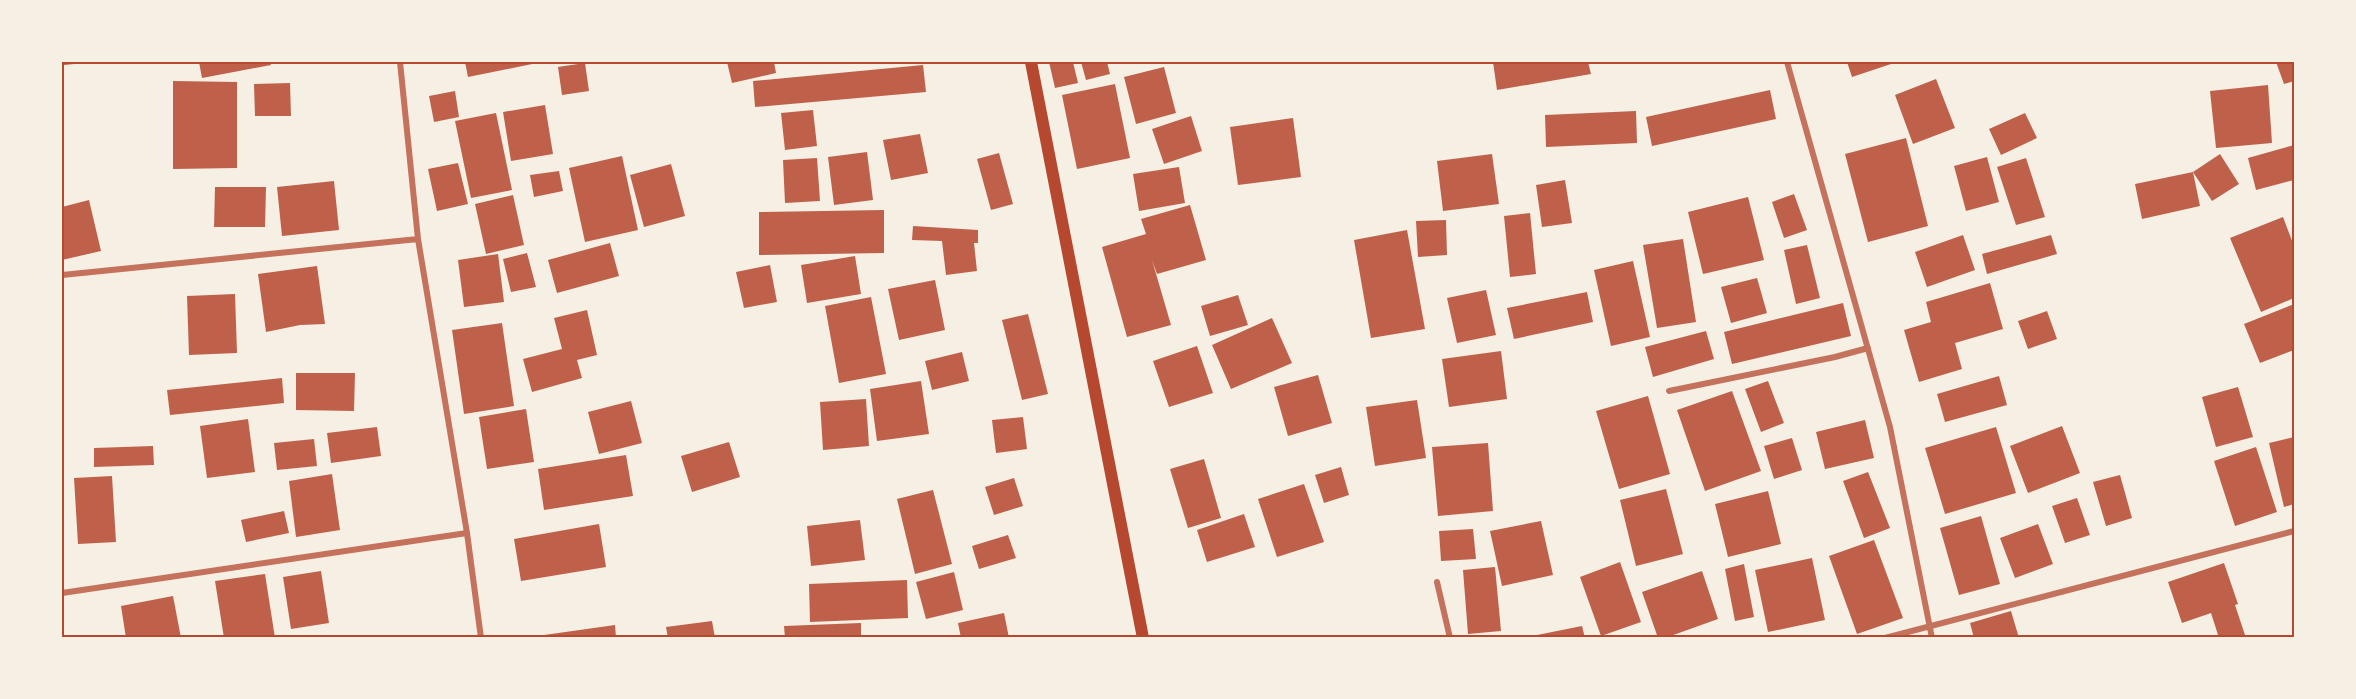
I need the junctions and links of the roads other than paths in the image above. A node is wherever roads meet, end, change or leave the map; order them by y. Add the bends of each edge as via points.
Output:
1 (400, 62) edge
2 (1031, 62) edge
3 (1787, 62) edge
4 (418, 238) junction
5 (62, 275) edge
6 (1868, 348) junction
7 (1669, 391) dead end
8 (2295, 531) edge
9 (467, 533) junction
10 (1437, 582) dead end
11 (62, 593) edge
12 (1928, 627) junction
13 (482, 638) edge
14 (1143, 638) edge
15 (1450, 638) edge
16 (1885, 638) edge
17 (1932, 638) edge

1 - 4 street
2 - 14 main road
3 - 6 street
4 - 5 street
4 - 9 street
6 - 7 street
6 - 12 street via 1890,427
8 - 12 street
9 - 11 street
9 - 13 street
10 - 15 street
12 - 16 street
12 - 17 street

